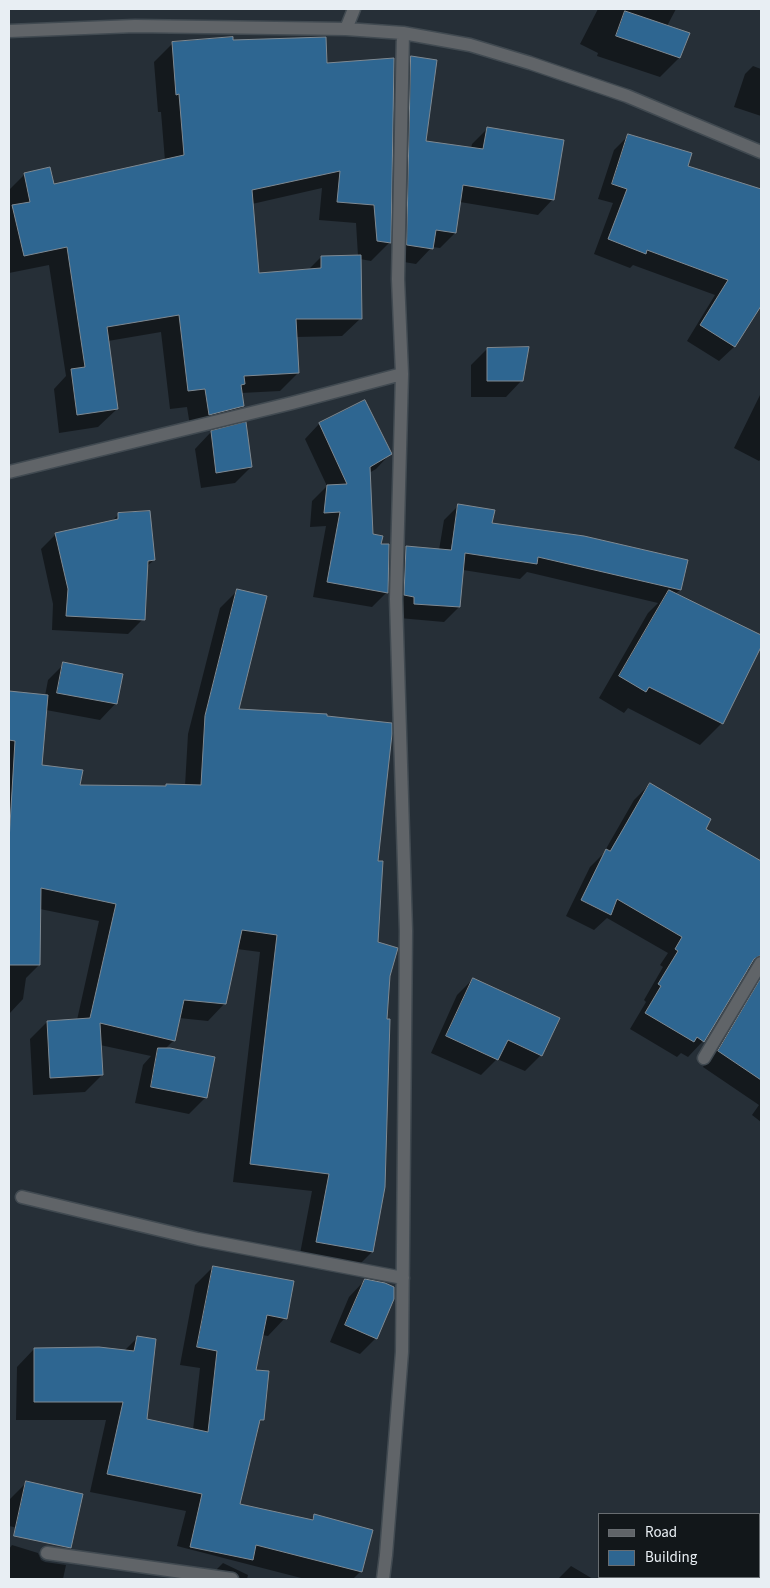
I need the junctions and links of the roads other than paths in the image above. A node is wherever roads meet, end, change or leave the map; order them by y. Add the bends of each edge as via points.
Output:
1 (354, 9) edge
2 (346, 29) junction
3 (9, 31) edge
4 (403, 33) junction
5 (761, 152) edge
6 (402, 374) junction
7 (9, 472) edge
8 (761, 962) edge
9 (704, 1058) dead end
10 (22, 1197) dead end
11 (403, 1278) junction
12 (47, 1553) dead end
13 (232, 1579) edge
14 (383, 1579) edge

1 - 2 street
2 - 3 street via 135,26
2 - 4 street
4 - 5 street via 470,45 530,63 627,96
4 - 6 street via 398,278
6 - 7 street
6 - 11 street via 396,599 406,931
8 - 9 street
10 - 11 street via 198,1239
11 - 14 street via 402,1352
12 - 13 street

